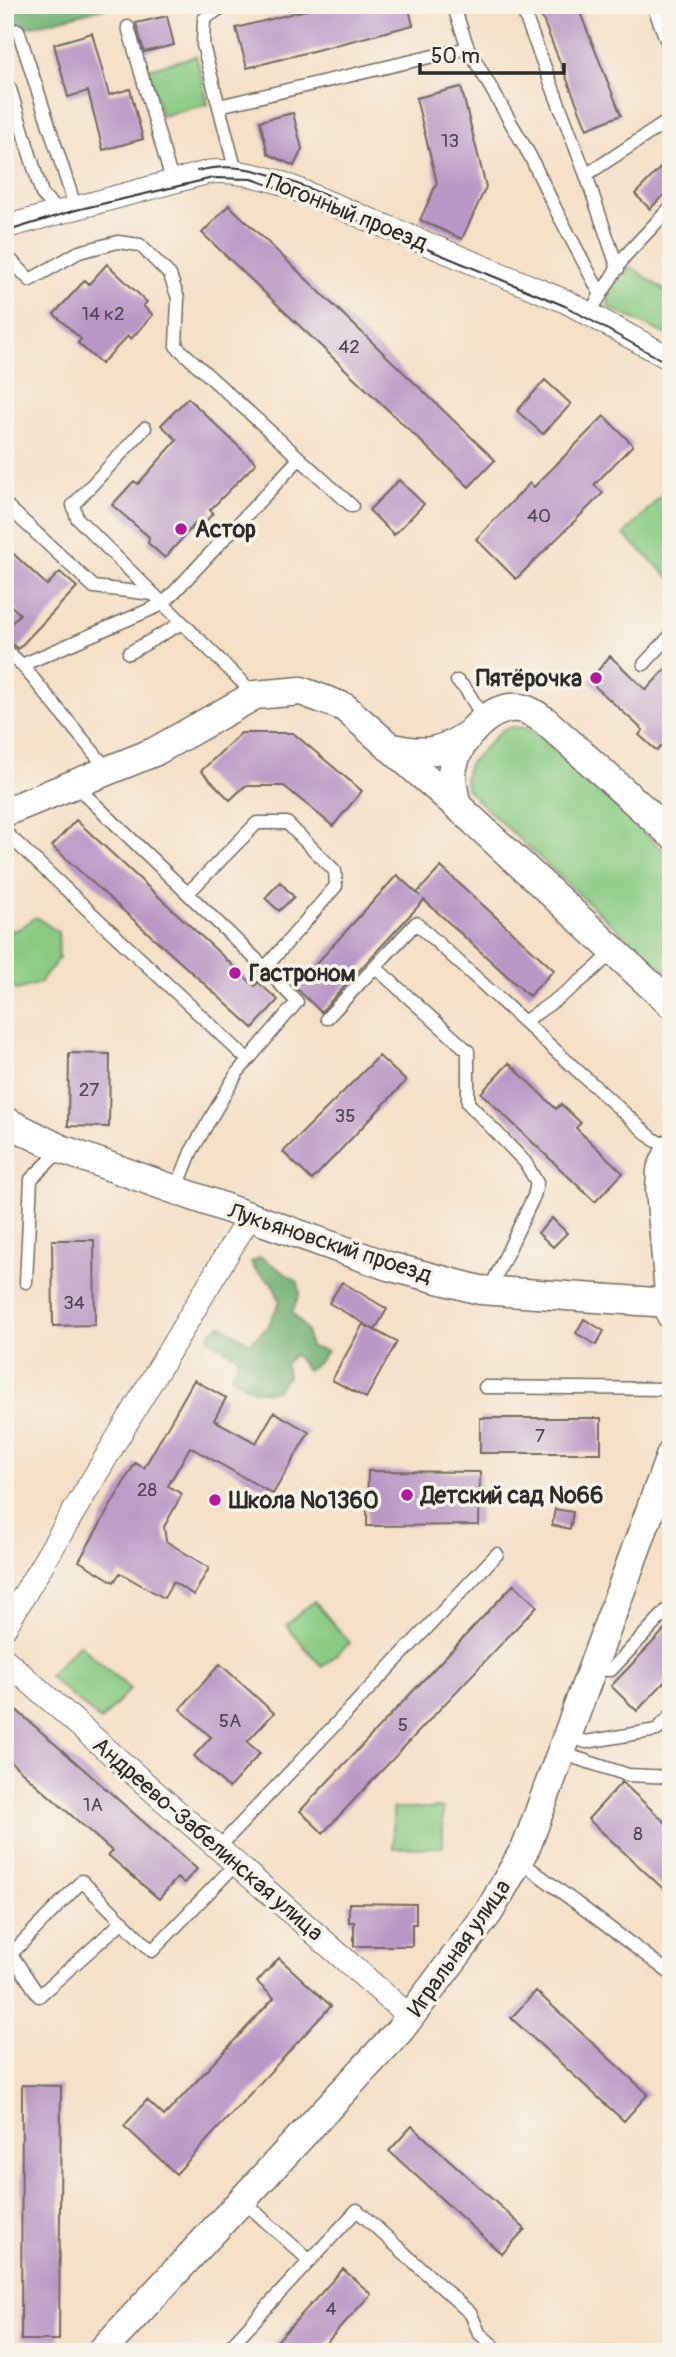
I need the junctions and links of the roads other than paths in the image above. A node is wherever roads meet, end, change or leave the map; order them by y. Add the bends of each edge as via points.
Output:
1 (225, 5) edge
2 (453, 5) edge
3 (520, 5) edge
4 (653, 5) edge
5 (128, 27) dead end
6 (18, 30) dead end
7 (468, 48) junction
8 (671, 52) edge
9 (5, 84) edge
10 (219, 106) junction
11 (671, 119) edge
12 (236, 172) junction
13 (586, 175) junction
14 (172, 181) junction
15 (671, 206) edge
16 (66, 209) junction
17 (5, 227) edge
18 (5, 254) edge
19 (618, 269) junction
20 (595, 305) junction
21 (671, 359) edge
22 (145, 428) dead end
23 (299, 459) junction
24 (5, 503) edge
25 (352, 506) dead end
26 (158, 599) junction
27 (182, 623) junction
28 (671, 635) edge
29 (5, 649) edge
30 (129, 653) dead end
31 (644, 664) dead end
32 (22, 665) junction
33 (457, 681) dead end
34 (255, 695) junction
35 (477, 727) junction
36 (389, 747) junction
37 (108, 770) junction
38 (74, 784) junction
39 (457, 805) junction
40 (5, 812) edge
41 (5, 832) edge
42 (671, 834) edge
43 (188, 893) junction
44 (613, 951) junction
45 (375, 967) junction
46 (265, 968) junction
47 (671, 1004) edge
48 (327, 1018) dead end
49 (525, 1021) junction
50 (247, 1059) junction
51 (5, 1121) edge
52 (61, 1149) junction
53 (670, 1149) edge
54 (176, 1190) junction
55 (665, 1190) edge
56 (249, 1217) junction
57 (26, 1282) dead end
58 (489, 1291) junction
59 (670, 1309) edge
60 (485, 1387) dead end
61 (671, 1389) edge
62 (671, 1454) edge
63 (497, 1554) dead end
64 (671, 1606) edge
65 (5, 1627) edge
66 (5, 1660) edge
67 (592, 1669) junction
68 (671, 1715) edge
69 (565, 1744) junction
70 (671, 1777) edge
71 (218, 1848) junction
72 (519, 1860) junction
73 (236, 1864) junction
74 (122, 1921) junction
75 (671, 1974) edge
76 (411, 2018) junction
77 (242, 2200) junction
78 (310, 2260) junction
79 (101, 2352) edge
80 (225, 2352) edge
81 (500, 2352) edge

1 - 10 lane via 204,19 203,45
2 - 7 lane
3 - 13 lane
4 - 8 lane
5 - 14 lane
6 - 16 lane
7 - 10 lane
7 - 20 lane via 530,156
9 - 16 lane via 42,194
10 - 12 lane
11 - 13 lane
12 - 14 street, Погонный проезд via 209,172
12 - 20 street, Погонный проезд via 279,182 567,302
13 - 19 lane
14 - 16 street, Погонный проезд
15 - 19 lane
16 - 17 street, Погонный проезд
18 - 23 lane via 30,280 79,252 118,242 140,245 170,275 178,298 176,346
19 - 20 lane
20 - 21 street, Погонный проезд
22 - 26 lane via 74,505 77,518
23 - 25 lane
23 - 26 lane
24 - 26 lane via 94,587
26 - 27 lane
26 - 32 lane
27 - 30 lane
27 - 34 lane
28 - 31 lane
29 - 32 lane
32 - 37 lane
33 - 35 lane via 465,688
34 - 36 street via 301,691 344,707
34 - 37 street via 154,752
35 - 36 street via 439,750 414,753
35 - 39 street via 453,766
35 - 42 street via 506,709 532,712
36 - 39 street
37 - 38 street
38 - 40 street
38 - 43 lane
39 - 44 street
41 - 50 lane
43 - 46 lane
43 - 46 lane via 257,824 287,824 335,871 336,886
44 - 47 street
44 - 49 lane via 569,991
45 - 48 lane
45 - 49 lane via 416,923
45 - 58 lane via 468,1051 468,1103 525,1163 537,1183
46 - 50 lane via 297,1002
49 - 53 lane via 653,1139
50 - 54 lane via 191,1152
51 - 52 street, Лукьяновский проезд
52 - 54 street, Лукьяновский проезд
52 - 57 lane via 31,1179
53 - 55 street via 661,1170
54 - 56 street, Лукьяновский проезд
55 - 59 street
56 - 58 street, Лукьяновский проезд via 388,1265
56 - 65 street
58 - 59 street, Лукьяновский проезд
60 - 61 lane
62 - 67 street, Игральная улица
63 - 71 lane
64 - 67 lane via 611,1670
66 - 71 street, Андреево-Забелинская улица
67 - 69 street, Игральная улица
68 - 69 lane via 657,1730
69 - 70 lane via 628,1775
69 - 72 street, Игральная улица
71 - 73 street, Андреево-Забелинская улица
72 - 75 lane
72 - 76 street, Игральная улица via 489,1912
73 - 74 lane via 152,1951
73 - 76 street, Андреево-Забелинская улица
74 - 74 lane via 39,1996 11,1954 82,1881
76 - 77 street, Игральная улица
77 - 78 lane
77 - 79 street, Игральная улица
78 - 80 lane
78 - 81 lane via 357,2210 471,2314 479,2333

